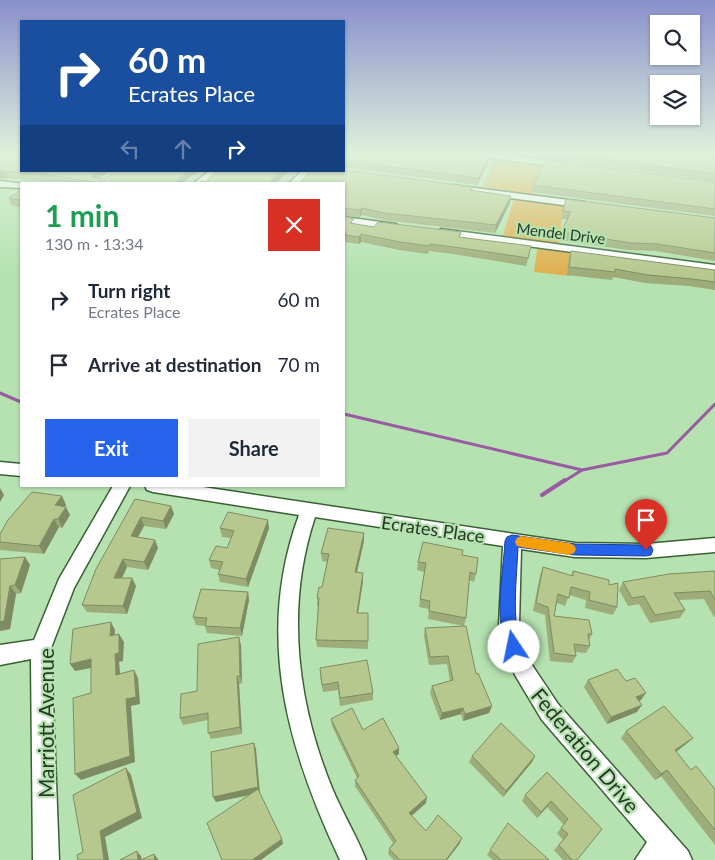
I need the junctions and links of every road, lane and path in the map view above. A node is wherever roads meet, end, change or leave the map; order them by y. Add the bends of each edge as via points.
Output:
1 (509, 195) edge
2 (592, 206) edge
3 (345, 220) edge
4 (407, 228) edge
5 (427, 231) edge
6 (715, 268) edge
7 (0, 468) edge
8 (20, 470) edge
9 (121, 487) edge
10 (160, 487) edge
11 (309, 510) junction
12 (512, 541) junction
13 (715, 545) edge
14 (41, 648) junction
15 (0, 655) edge
16 (663, 854) edge
17 (46, 860) edge
18 (353, 860) edge

1 - 2 street
3 - 4 street
5 - 6 street, Mendel Drive
7 - 8 street
9 - 14 street, Marriott Avenue via 65,584
10 - 11 street, Ecrates Place
11 - 12 street, Ecrates Place
11 - 18 street via 289,591 286,639 293,700 321,790
12 - 13 street, Ecrates Place via 575,550 618,551
12 - 16 street, Federation Drive via 509,624 522,668 550,712
14 - 15 street
14 - 17 street, Marriott Avenue

